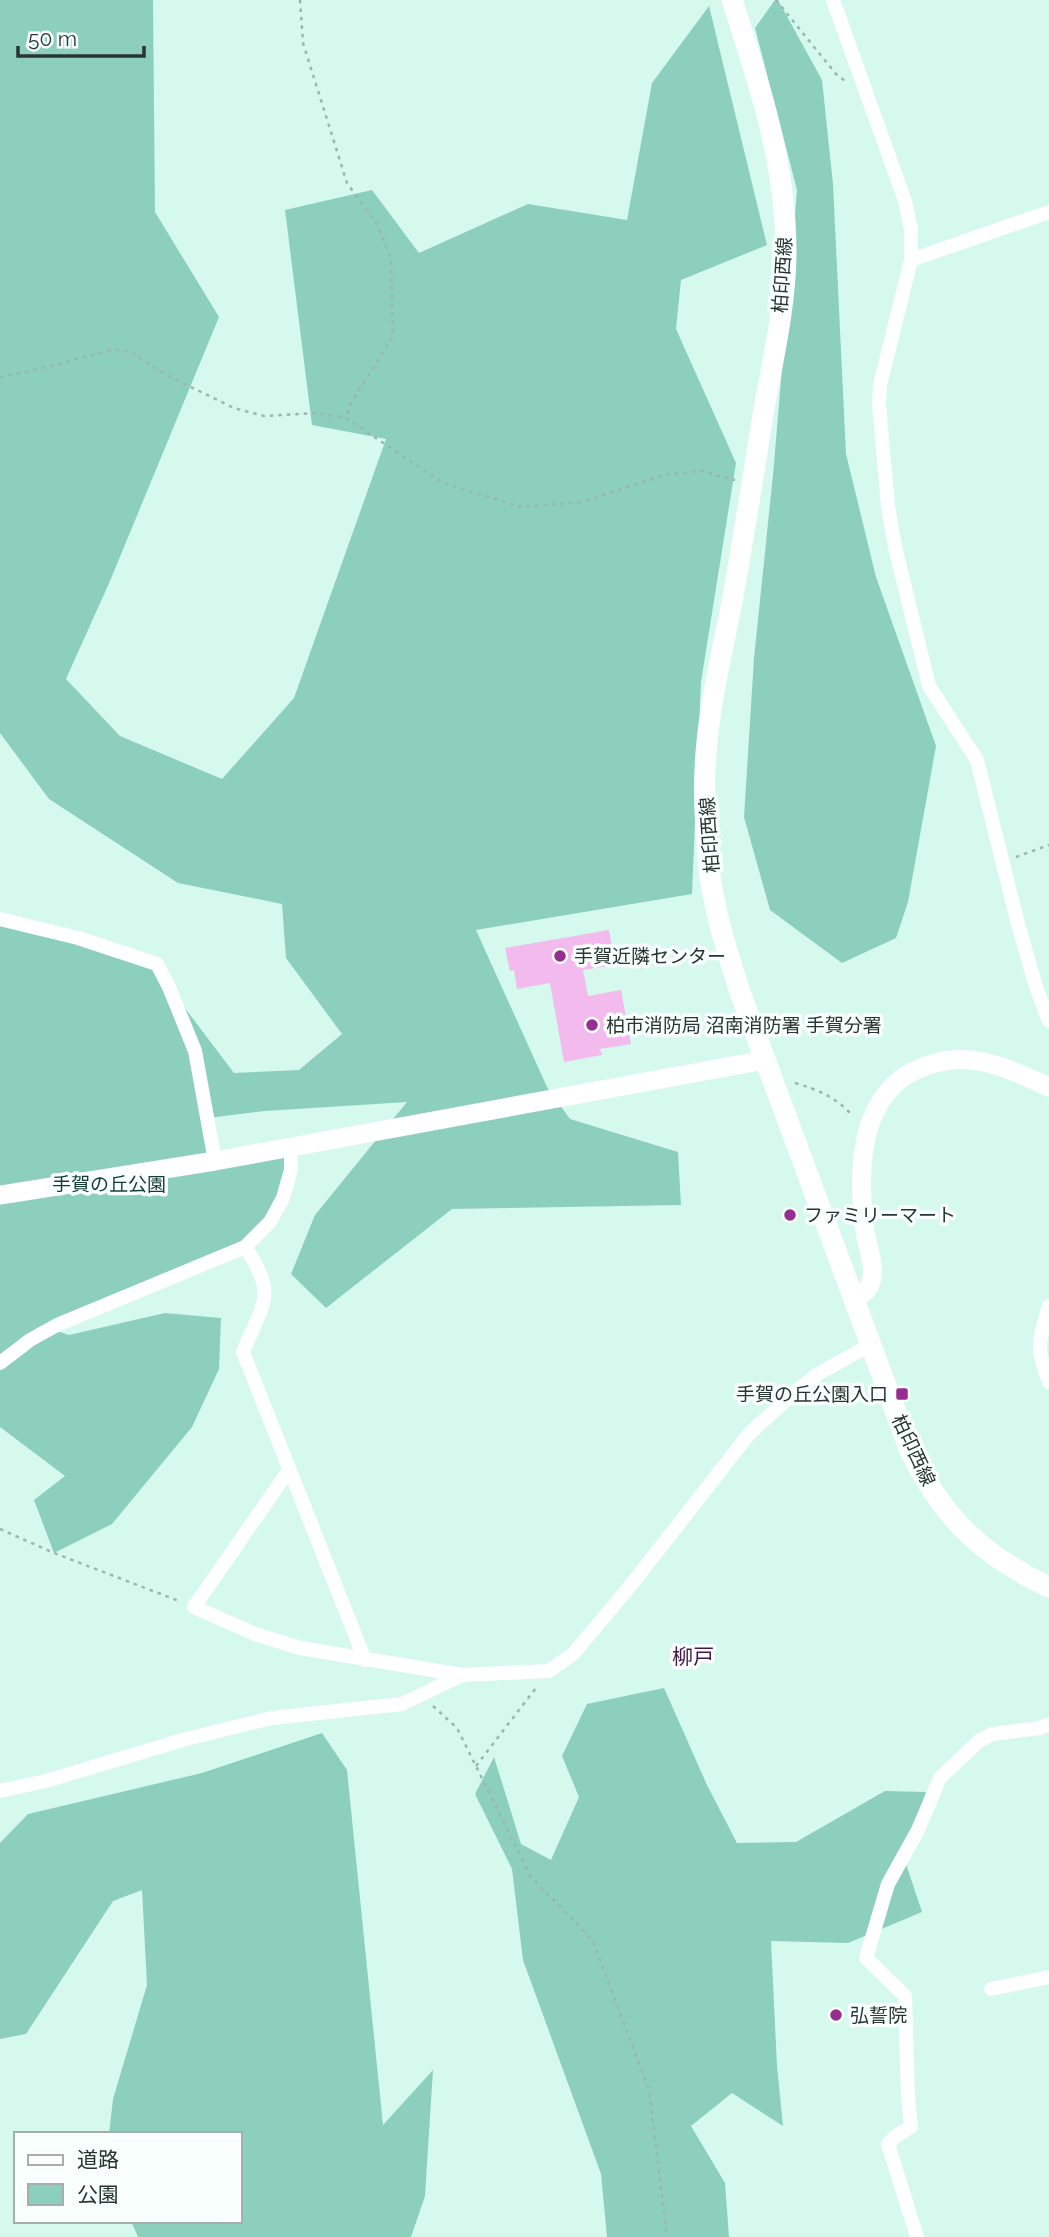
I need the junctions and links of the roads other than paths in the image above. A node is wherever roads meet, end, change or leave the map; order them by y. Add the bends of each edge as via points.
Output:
1 (732, 0) edge
2 (833, 0) edge
3 (1049, 212) edge
4 (911, 260) junction
5 (0, 919) edge
6 (1049, 1021) edge
7 (768, 1069) junction
8 (1049, 1087) edge
9 (291, 1147) junction
10 (215, 1161) junction
11 (0, 1195) edge
12 (245, 1247) junction
13 (854, 1300) junction
14 (1049, 1306) edge
15 (870, 1345) junction
16 (0, 1363) edge
17 (1049, 1382) edge
18 (289, 1470) junction
19 (1049, 1587) edge
20 (365, 1660) junction
21 (461, 1675) junction
22 (1049, 1724) edge
23 (0, 1791) edge
24 (1049, 1978) edge
25 (991, 1989) dead end
26 (917, 2237) edge

1 - 7 main road, 柏印西線 via 778,159 786,260 710,717 706,813 708,861 725,947
2 - 4 street via 905,201
3 - 4 street
4 - 6 street via 878,404 888,506 929,686 977,760 1017,924
5 - 10 street via 157,964 195,1051
7 - 9 street
7 - 13 main road, 柏印西線
8 - 13 street via 984,1061 955,1058 928,1064 892,1087 866,1131 861,1163 871,1277 867,1289
9 - 10 street
9 - 12 street via 291,1170 283,1198 270,1222
10 - 11 street
12 - 16 street via 57,1325
12 - 18 street via 259,1268 266,1298 243,1352
13 - 15 main road, 柏印西線
14 - 17 street via 1039,1341 1040,1360
15 - 19 main road, 柏印西線 via 925,1480 965,1532 993,1556
15 - 21 street via 818,1374 749,1434 573,1654 549,1671
18 - 20 street
18 - 20 street via 194,1607 267,1638
20 - 21 street
21 - 23 street via 402,1704 272,1718
22 - 26 street via 992,1734 940,1778 888,1884 866,1958 905,1996 911,2127 888,2144
24 - 25 street

